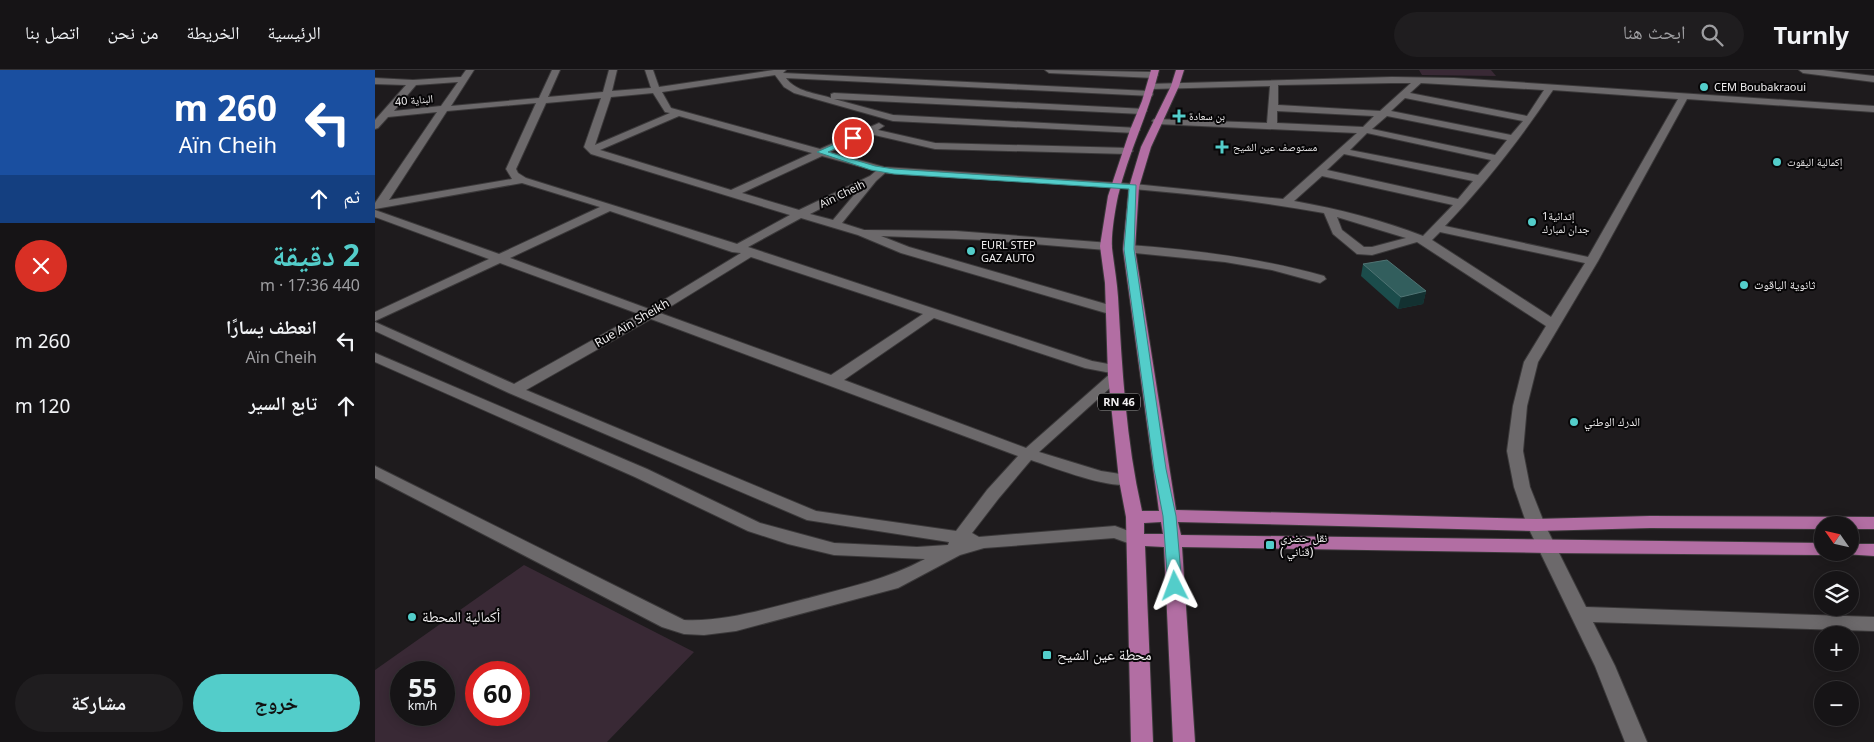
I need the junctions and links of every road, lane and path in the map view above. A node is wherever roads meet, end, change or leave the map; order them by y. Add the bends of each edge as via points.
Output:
1 (469, 70) edge
2 (556, 70) edge
3 (613, 70) edge
4 (649, 70) edge
5 (723, 70) edge
6 (1049, 70) edge
7 (1180, 70) edge
8 (1803, 70) edge
9 (430, 72) dead end
10 (779, 72) edge
11 (1829, 72) edge
12 (839, 73) edge
13 (464, 79) junction
14 (1874, 79) edge
15 (727, 80) junction
16 (1418, 80) junction
17 (375, 81) edge
18 (1152, 81) edge
19 (417, 83) junction
20 (1274, 84) junction
21 (1175, 86) junction
22 (1551, 86) junction
23 (657, 90) junction
24 (607, 94) junction
25 (805, 94) junction
26 (1404, 95) junction
27 (1684, 96) junction
28 (541, 100) junction
29 (1275, 108) junction
30 (443, 109) junction
31 (1874, 110) edge
32 (1143, 111) junction
33 (1384, 113) junction
34 (387, 114) junction
35 (677, 114) junction
36 (893, 118) junction
37 (1529, 119) junction
38 (1157, 121) junction
39 (375, 126) edge
40 (1272, 126) junction
41 (1135, 130) junction
42 (1365, 130) junction
43 (870, 131) junction
44 (1511, 138) junction
45 (592, 150) junction
46 (1128, 151) junction
47 (1342, 151) junction
48 (821, 152) junction
49 (1497, 158) junction
50 (1320, 172) junction
51 (879, 174) junction
52 (1480, 178) junction
53 (522, 180) junction
54 (1117, 186) junction
55 (1133, 187) junction
56 (731, 194) junction
57 (1286, 203) junction
58 (1461, 203) junction
59 (609, 207) junction
60 (377, 208) edge
61 (1329, 211) junction
62 (800, 214) junction
63 (835, 225) junction
64 (1438, 228) junction
65 (862, 233) junction
66 (1422, 240) junction
67 (1106, 246) junction
68 (1129, 249) junction
69 (742, 251) junction
70 (498, 258) junction
71 (1592, 261) junction
72 (1320, 279) dead end
73 (1111, 310) junction
74 (934, 312) junction
75 (650, 314) junction
76 (375, 317) edge
77 (1553, 324) junction
78 (375, 326) edge
79 (375, 356) edge
80 (1114, 373) junction
81 (833, 380) junction
82 (514, 390) junction
83 (1028, 454) junction
84 (375, 471) edge
85 (1127, 480) junction
86 (1170, 516) junction
87 (1135, 517) junction
88 (1874, 523) edge
89 (1536, 525) junction
90 (1115, 532) junction
91 (1135, 540) junction
92 (1173, 540) junction
93 (958, 544) junction
94 (1549, 548) junction
95 (1814, 549) edge
96 (1859, 550) edge
97 (1874, 550) edge
98 (1581, 614) junction
99 (1874, 624) edge
100 (1143, 742) edge
101 (1184, 742) edge
102 (1636, 742) edge

1 - 13 street
2 - 28 street
3 - 24 street
4 - 23 street
5 - 15 street
6 - 18 street
7 - 21 main road, RN 46
8 - 11 street
9 - 19 street
10 - 12 street, البناية 40
10 - 15 street, البناية 40
10 - 25 street via 787,85
11 - 14 street
12 - 18 street, البناية 40
13 - 19 street, البناية 40
13 - 30 street
15 - 23 street, البناية 40
16 - 20 street
16 - 22 street
16 - 26 street
17 - 19 street, البناية 40
18 - 21 street
18 - 32 main road, RN 46
19 - 34 street, البناية 40
20 - 21 street
20 - 29 street
21 - 38 main road, RN 46
22 - 27 street
22 - 37 street
23 - 24 street, البناية 40
23 - 35 street via 668,110
24 - 28 street, البناية 40
24 - 45 street via 589,147
25 - 32 street
25 - 36 street
26 - 33 street
26 - 37 street
27 - 31 street
27 - 71 street
28 - 30 street, البناية 40
28 - 53 street via 511,169 513,175
29 - 33 street
29 - 40 street
30 - 34 street, البناية 40
30 - 60 street
32 - 41 main road, RN 46
33 - 42 street
33 - 44 street
34 - 39 street, البناية 40
35 - 45 street
35 - 48 street
36 - 41 street
36 - 43 street
37 - 44 street
38 - 40 street
38 - 55 main road, RN 46
40 - 42 street
41 - 46 main road, RN 46
42 - 47 street
42 - 49 street
43 - 46 street via 935,146
43 - 48 street
44 - 49 street
45 - 56 street
46 - 54 main road, RN 46
47 - 50 street
47 - 52 street
48 - 51 street
48 - 56 street
49 - 52 street
50 - 57 street
50 - 58 street
51 - 54 street, Aïn Cheih
51 - 62 street, Aïn Cheih
51 - 63 street
52 - 58 street
53 - 59 street
53 - 60 street
54 - 55 street, Aïn Cheih
54 - 67 main road, RN 46
55 - 57 street, Aïn Cheih
55 - 68 main road, RN 46
56 - 62 street
57 - 61 street, Aïn Cheih
58 - 64 street
59 - 69 street
59 - 70 street
60 - 70 street
61 - 66 street, Aïn Cheih via 1400,230
61 - 66 street via 1337,232 1361,252
62 - 63 street
62 - 69 street, Aïn Cheih
63 - 65 street
64 - 66 street
64 - 71 street
65 - 67 street via 971,234
65 - 73 street via 905,250
66 - 77 street, Aïn Cheih
67 - 73 main road, RN 46
68 - 72 street via 1214,255
68 - 86 main road, RN 46 via 1160,469
69 - 74 street
69 - 75 street, Rue Aïn Sheikh
70 - 75 street
70 - 76 street
71 - 77 street
73 - 80 main road, RN 46
74 - 80 street
74 - 81 street
75 - 81 street
75 - 82 street, Rue Aïn Sheikh
77 - 89 street via 1531,362 1520,406 1515,451 1521,487
78 - 82 street
79 - 93 street via 763,530 834,549 889,553
80 - 83 street
80 - 85 main road, RN 46
81 - 83 street
82 - 93 street via 813,516
83 - 85 street via 1100,476
83 - 93 street via 993,494
84 - 93 street via 684,627 736,624 891,583
85 - 87 main road, RN 46
86 - 87 main road
86 - 89 main road
86 - 92 main road, RN 46
87 - 90 street
87 - 91 main road, RN 46
88 - 89 main road
89 - 94 street
90 - 91 street
90 - 93 street
91 - 92 main road
91 - 100 main road, RN 46
92 - 94 main road
92 - 101 main road, RN 46
94 - 95 main road
94 - 98 street
96 - 97 main road
98 - 99 street
98 - 102 street

